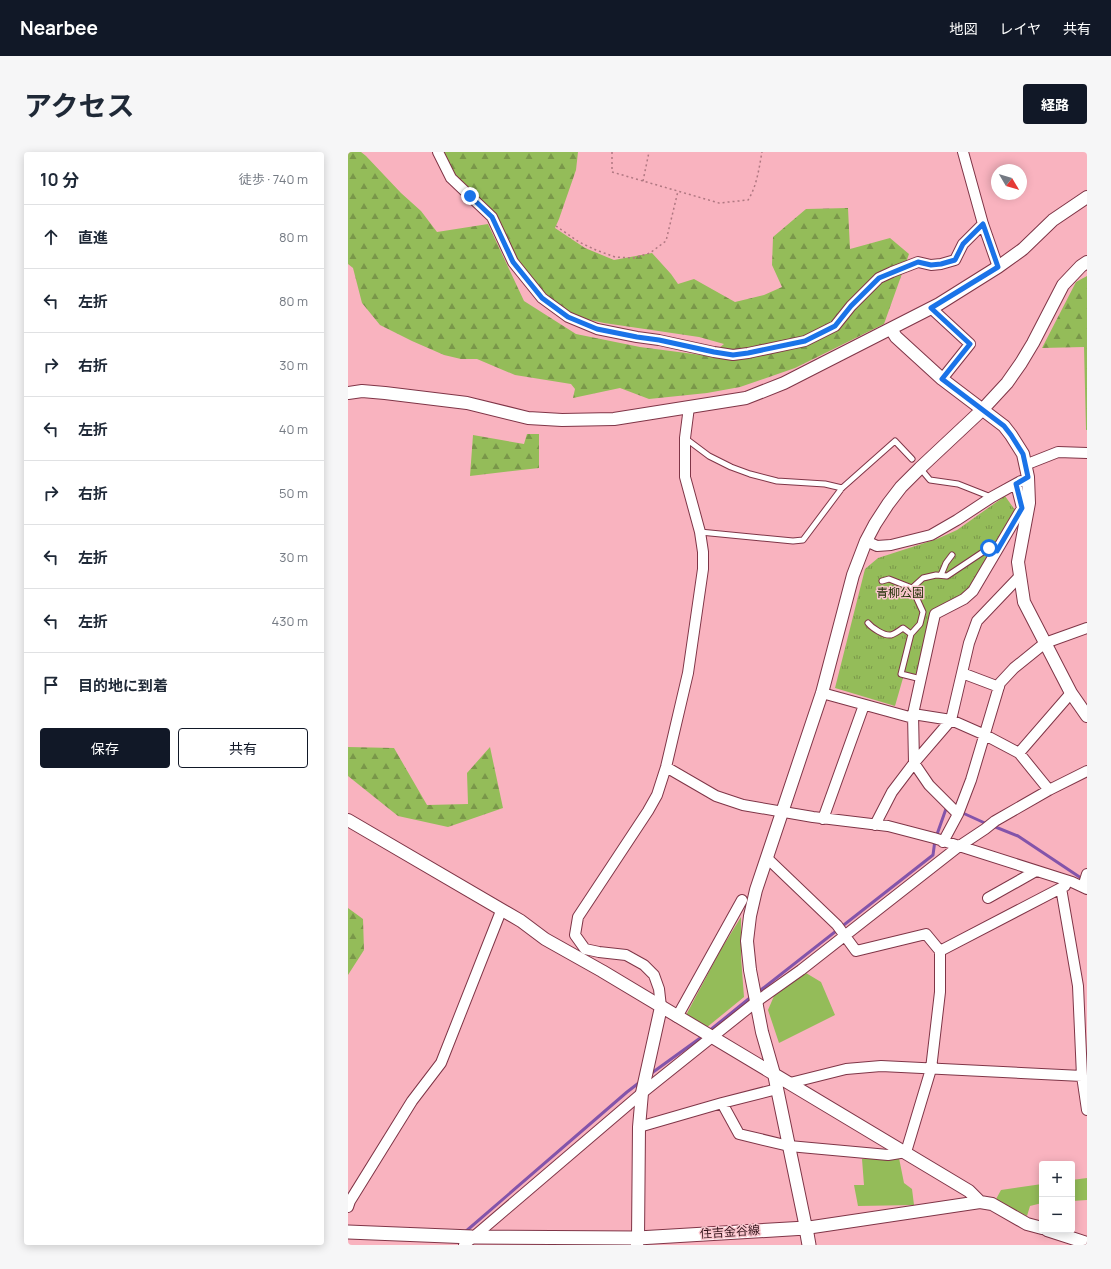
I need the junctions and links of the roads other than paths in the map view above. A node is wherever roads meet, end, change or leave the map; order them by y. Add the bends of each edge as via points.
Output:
1 (438, 152) edge
2 (962, 152) edge
3 (1087, 197) edge
4 (983, 224) junction
5 (1087, 262) edge
6 (998, 267) junction
7 (931, 308) junction
8 (891, 329) junction
9 (942, 379) junction
10 (348, 393) edge
11 (688, 407) junction
12 (983, 409) junction
13 (685, 438) junction
14 (1087, 453) edge
15 (916, 463) junction
16 (1027, 471) junction
17 (1016, 484) junction
18 (842, 488) junction
19 (992, 497) junction
20 (700, 532) junction
21 (866, 541) junction
22 (997, 551) junction
23 (952, 554) dead end
24 (941, 575) junction
25 (1020, 576) junction
26 (882, 581) dead end
27 (912, 588) junction
28 (868, 623) dead end
29 (1087, 628) edge
30 (911, 634) junction
31 (1044, 643) junction
32 (962, 673) junction
33 (921, 679) junction
34 (999, 687) junction
35 (822, 693) junction
36 (1071, 693) junction
37 (864, 705) junction
38 (913, 716) junction
39 (1087, 716) edge
40 (951, 720) junction
41 (985, 735) junction
42 (1019, 753) junction
43 (914, 763) junction
44 (666, 767) junction
45 (1087, 771) edge
46 (1049, 790) junction
47 (951, 807) junction
48 (782, 812) junction
49 (823, 818) junction
50 (348, 820) edge
51 (875, 825) junction
52 (938, 840) junction
53 (958, 847) junction
54 (767, 858) junction
55 (1036, 871) junction
56 (1087, 874) edge
57 (1072, 882) junction
58 (1084, 887) edge
59 (1061, 888) junction
60 (988, 898) dead end
61 (742, 900) dead end
62 (501, 911) junction
63 (844, 936) junction
64 (940, 951) junction
65 (755, 996) junction
66 (661, 1007) junction
67 (677, 1016) junction
68 (708, 1034) junction
69 (931, 1069) junction
70 (774, 1074) junction
71 (1084, 1081) edge
72 (790, 1083) junction
73 (777, 1089) junction
74 (643, 1090) junction
75 (722, 1103) junction
76 (1087, 1110) edge
77 (639, 1127) junction
78 (789, 1146) junction
79 (906, 1152) junction
80 (980, 1202) junction
81 (348, 1207) edge
82 (1039, 1227) edge
83 (806, 1228) junction
84 (348, 1232) edge
85 (1054, 1233) edge
86 (468, 1241) edge
87 (638, 1242) edge
88 (1073, 1242) edge
89 (1087, 1243) edge
90 (809, 1245) edge

1 - 4 street via 451,178 492,217 513,262 542,298 568,317 597,329 733,355 805,341 835,326 879,278 918,262 931,265 955,260 963,244
2 - 4 street
3 - 6 street via 1052,220 1022,249
4 - 6 street
5 - 12 street via 1063,285 1021,363
6 - 7 street
7 - 8 street
7 - 9 street via 970,344
8 - 9 street via 896,337
8 - 11 street via 784,383 746,398
9 - 12 street
10 - 11 street via 385,392 467,403 528,418 562,420 614,419
11 - 13 street
12 - 15 street
12 - 16 street via 1011,435 1023,454
13 - 18 lane via 709,456 737,470 777,481 825,484
13 - 20 street via 685,477
14 - 16 street via 1058,452
15 - 18 lane via 895,441
15 - 19 lane via 930,480 958,484
15 - 21 street
16 - 17 street
16 - 25 street via 1029,503 1018,562
17 - 19 street
17 - 22 street via 1022,508
18 - 20 lane via 803,540
19 - 21 street via 931,535 891,545 877,546
20 - 44 street via 704,552 703,569 693,641
21 - 35 street via 854,575
22 - 24 lane via 989,548 947,576
22 - 33 street via 974,591 935,614
23 - 24 lane
24 - 27 lane via 922,578
25 - 31 street via 1024,602
25 - 32 street via 977,621
26 - 27 lane via 889,579
27 - 30 lane via 922,612 920,624
28 - 30 lane via 886,634 891,635 903,628
29 - 31 street
30 - 33 lane via 901,674
31 - 34 street via 1014,668
31 - 36 street
32 - 34 street
32 - 40 street
33 - 38 street
34 - 41 street
35 - 37 street
35 - 48 street
36 - 39 street
36 - 42 street
37 - 38 street
37 - 49 street
38 - 40 street
38 - 43 street
40 - 41 street
40 - 43 street
41 - 42 street
41 - 47 street via 971,780
42 - 46 street
43 - 47 street via 929,785
43 - 51 street via 892,792
44 - 48 street via 716,796 743,805
44 - 66 street via 657,795 648,811 578,916 575,935 585,949 626,955 644,965 654,975
45 - 46 street
46 - 53 street via 995,821
47 - 52 street
48 - 49 street
48 - 54 street
49 - 51 street
50 - 62 street
51 - 52 street via 888,826
52 - 53 street
53 - 55 street
53 - 63 street
54 - 63 street via 837,925
54 - 65 street via 750,916 748,941
55 - 57 street
55 - 60 street
56 - 58 street
57 - 58 street
57 - 59 street
59 - 64 street
59 - 71 street via 1078,986
61 - 67 street
62 - 66 street
62 - 81 street via 442,1063 412,1101
63 - 64 street via 856,951 926,934
63 - 65 street via 801,970
64 - 69 street via 940,992
65 - 68 street
65 - 70 street
66 - 67 street
66 - 74 street
67 - 68 street
68 - 70 street
68 - 74 street
69 - 71 street
69 - 72 street via 881,1066 846,1069
69 - 79 street
70 - 72 street
70 - 73 street
71 - 76 street
72 - 79 street
73 - 75 street
73 - 78 street
74 - 77 street
74 - 86 street
75 - 77 street
75 - 78 street via 739,1134
77 - 87 street
78 - 79 street via 888,1154
78 - 83 street
79 - 80 street via 969,1191
80 - 82 street via 992,1204 1028,1224
80 - 83 street
83 - 87 main road, 住吉金谷線
83 - 90 main road
84 - 86 main road, 住吉金谷線 via 453,1237
85 - 88 street
86 - 87 main road, 住吉金谷線
88 - 89 street

